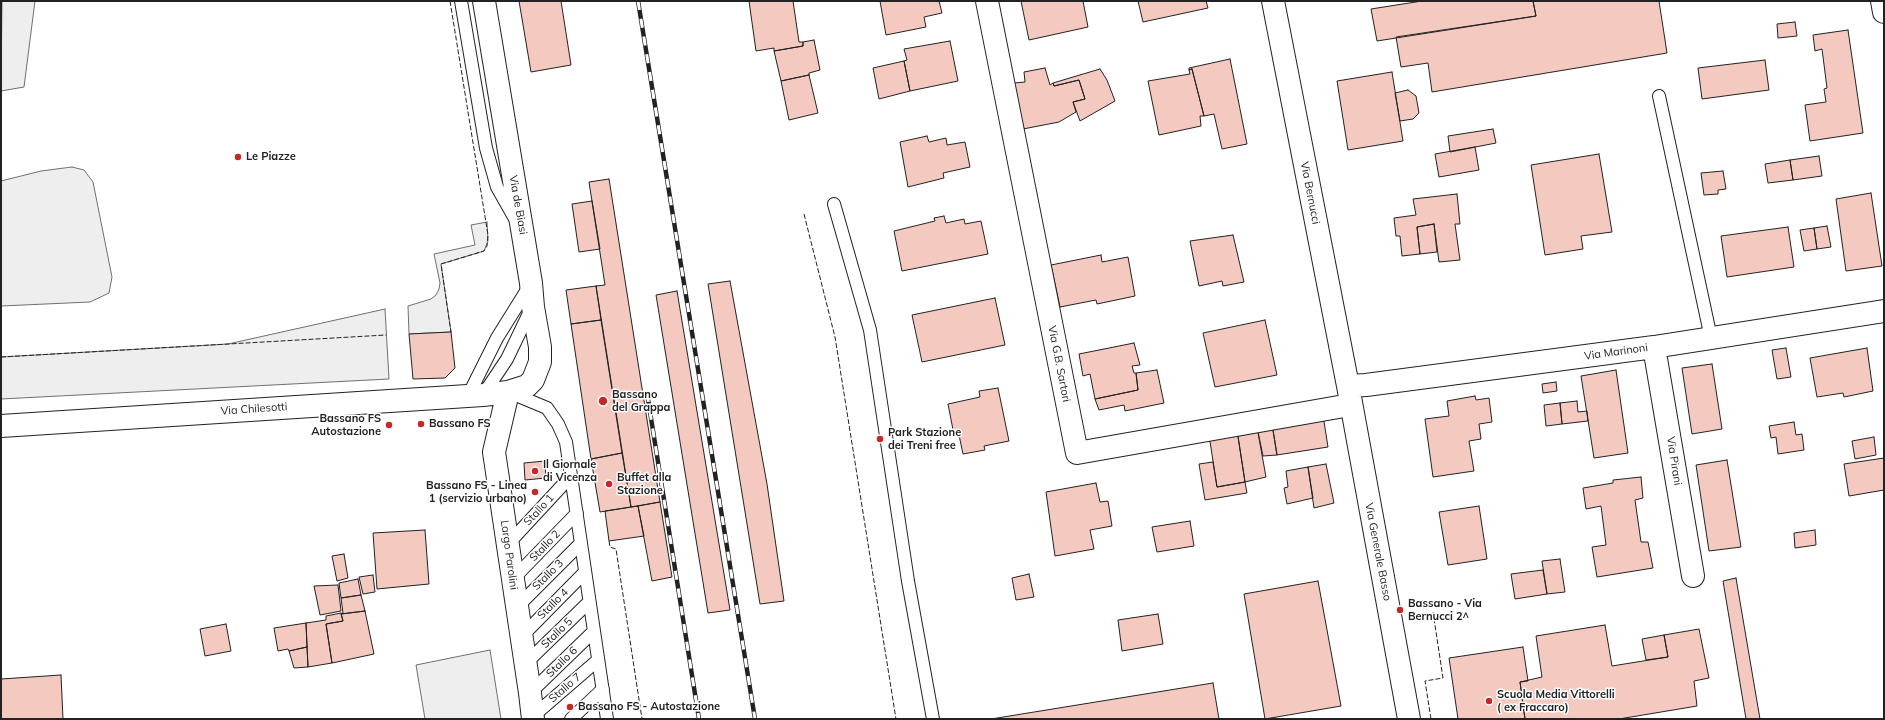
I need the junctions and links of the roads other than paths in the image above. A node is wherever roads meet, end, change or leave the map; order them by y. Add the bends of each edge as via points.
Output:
1 (461, 1) edge
2 (484, 1) edge
3 (987, 1) edge
4 (1273, 1) edge
5 (1882, 1) edge
6 (1884, 12) edge
7 (1659, 96) dead end
8 (834, 204) dead end
9 (522, 230) junction
10 (531, 282) junction
11 (533, 306) junction
12 (1884, 311) edge
13 (1711, 338) junction
14 (1654, 347) junction
15 (508, 392) junction
16 (476, 395) junction
17 (1349, 395) junction
18 (1, 426) edge
19 (571, 476) junction
20 (576, 513) junction
21 (508, 544) junction
22 (580, 544) junction
23 (585, 572) junction
24 (1693, 576) dead end
25 (513, 579) junction
26 (589, 602) junction
27 (516, 607) junction
28 (594, 631) junction
29 (522, 636) junction
30 (598, 660) junction
31 (525, 664) junction
32 (603, 689) junction
33 (530, 693) junction
34 (533, 718) edge
35 (571, 719) edge
36 (607, 719) edge
37 (933, 719) edge
38 (1409, 719) edge

1 - 9 lane via 486,148 497,187
2 - 9 street, Via de Biasi
3 - 17 street, Via G.B. Sartori via 1077,454
4 - 17 street, Via Bernucci
5 - 6 street
7 - 13 lane
8 - 37 lane via 870,330 908,581
9 - 10 street, Via de Biasi
10 - 11 street, Via de Biasi
10 - 16 lane via 496,338
11 - 15 street, Via de Biasi via 540,362 533,380 526,386
11 - 16 lane via 506,360
12 - 13 street, Via Marinoni
13 - 14 street, Via Marinoni
14 - 17 street, Via Marinoni
14 - 24 street, Via Pirani
15 - 16 street, Via Chilesotti
15 - 19 lane via 546,408 558,424 566,442
15 - 21 street, Largo Parolini via 494,452
16 - 18 street, Via Chilesotti
17 - 38 street, Via Generale Basso
19 - 20 lane
19 - 21 lane, Stallo 1
20 - 22 lane
20 - 25 lane, Stallo 2
21 - 25 street, Largo Parolini
22 - 23 lane
22 - 27 lane, Stallo 3
23 - 26 lane
23 - 29 lane, Stallo 4
25 - 27 street, Largo Parolini
26 - 28 lane
26 - 31 lane, Stallo 5
27 - 29 street, Largo Parolini
28 - 30 lane
28 - 33 lane, Stallo 6
29 - 31 street, Largo Parolini
30 - 32 lane
30 - 34 lane, Stallo 7
31 - 33 street, Largo Parolini
32 - 35 lane
32 - 36 lane
33 - 34 street, Largo Parolini

